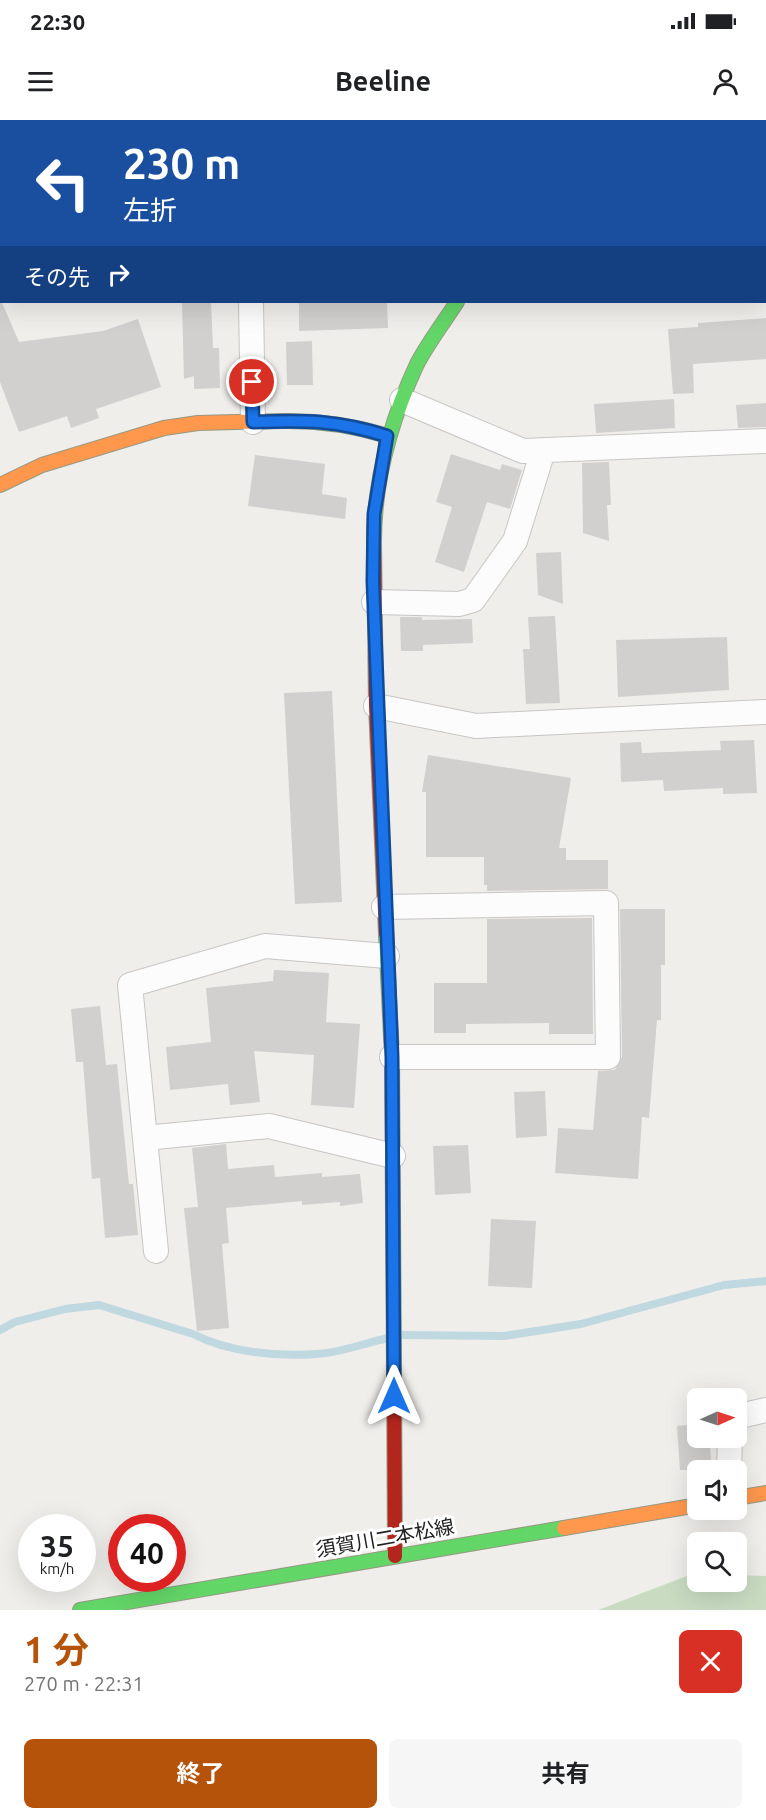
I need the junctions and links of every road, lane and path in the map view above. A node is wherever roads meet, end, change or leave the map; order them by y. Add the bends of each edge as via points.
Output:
1 (250, 303) edge
2 (456, 303) edge
3 (402, 400) junction
4 (253, 422) junction
5 (387, 436) junction
6 (766, 441) edge
7 (543, 451) junction
8 (0, 485) edge
9 (374, 602) junction
10 (376, 706) junction
11 (766, 712) edge
12 (384, 907) junction
13 (387, 956) junction
14 (392, 1057) junction
15 (145, 1138) junction
16 (393, 1156) junction
17 (156, 1251) dead end
18 (766, 1410) edge
19 (747, 1414) edge
20 (766, 1493) edge
21 (747, 1496) edge
22 (687, 1507) edge
23 (395, 1556) junction
24 (81, 1610) edge

1 - 4 street
2 - 3 street via 418,363
3 - 5 street
3 - 7 street via 524,451
4 - 5 street via 315,420
4 - 8 street via 164,428 42,465
5 - 9 street via 374,514
6 - 7 street
7 - 9 street via 516,541 473,600 459,604
9 - 10 street
10 - 11 street via 476,726
10 - 12 street
12 - 13 street
12 - 14 street via 606,903 608,1057
13 - 14 street
13 - 15 street via 266,946 130,985
14 - 16 street
15 - 16 street via 269,1126
15 - 17 street
16 - 23 street
18 - 19 street
20 - 21 street
22 - 23 street, 須賀川二本松線
23 - 24 street, 須賀川二本松線

